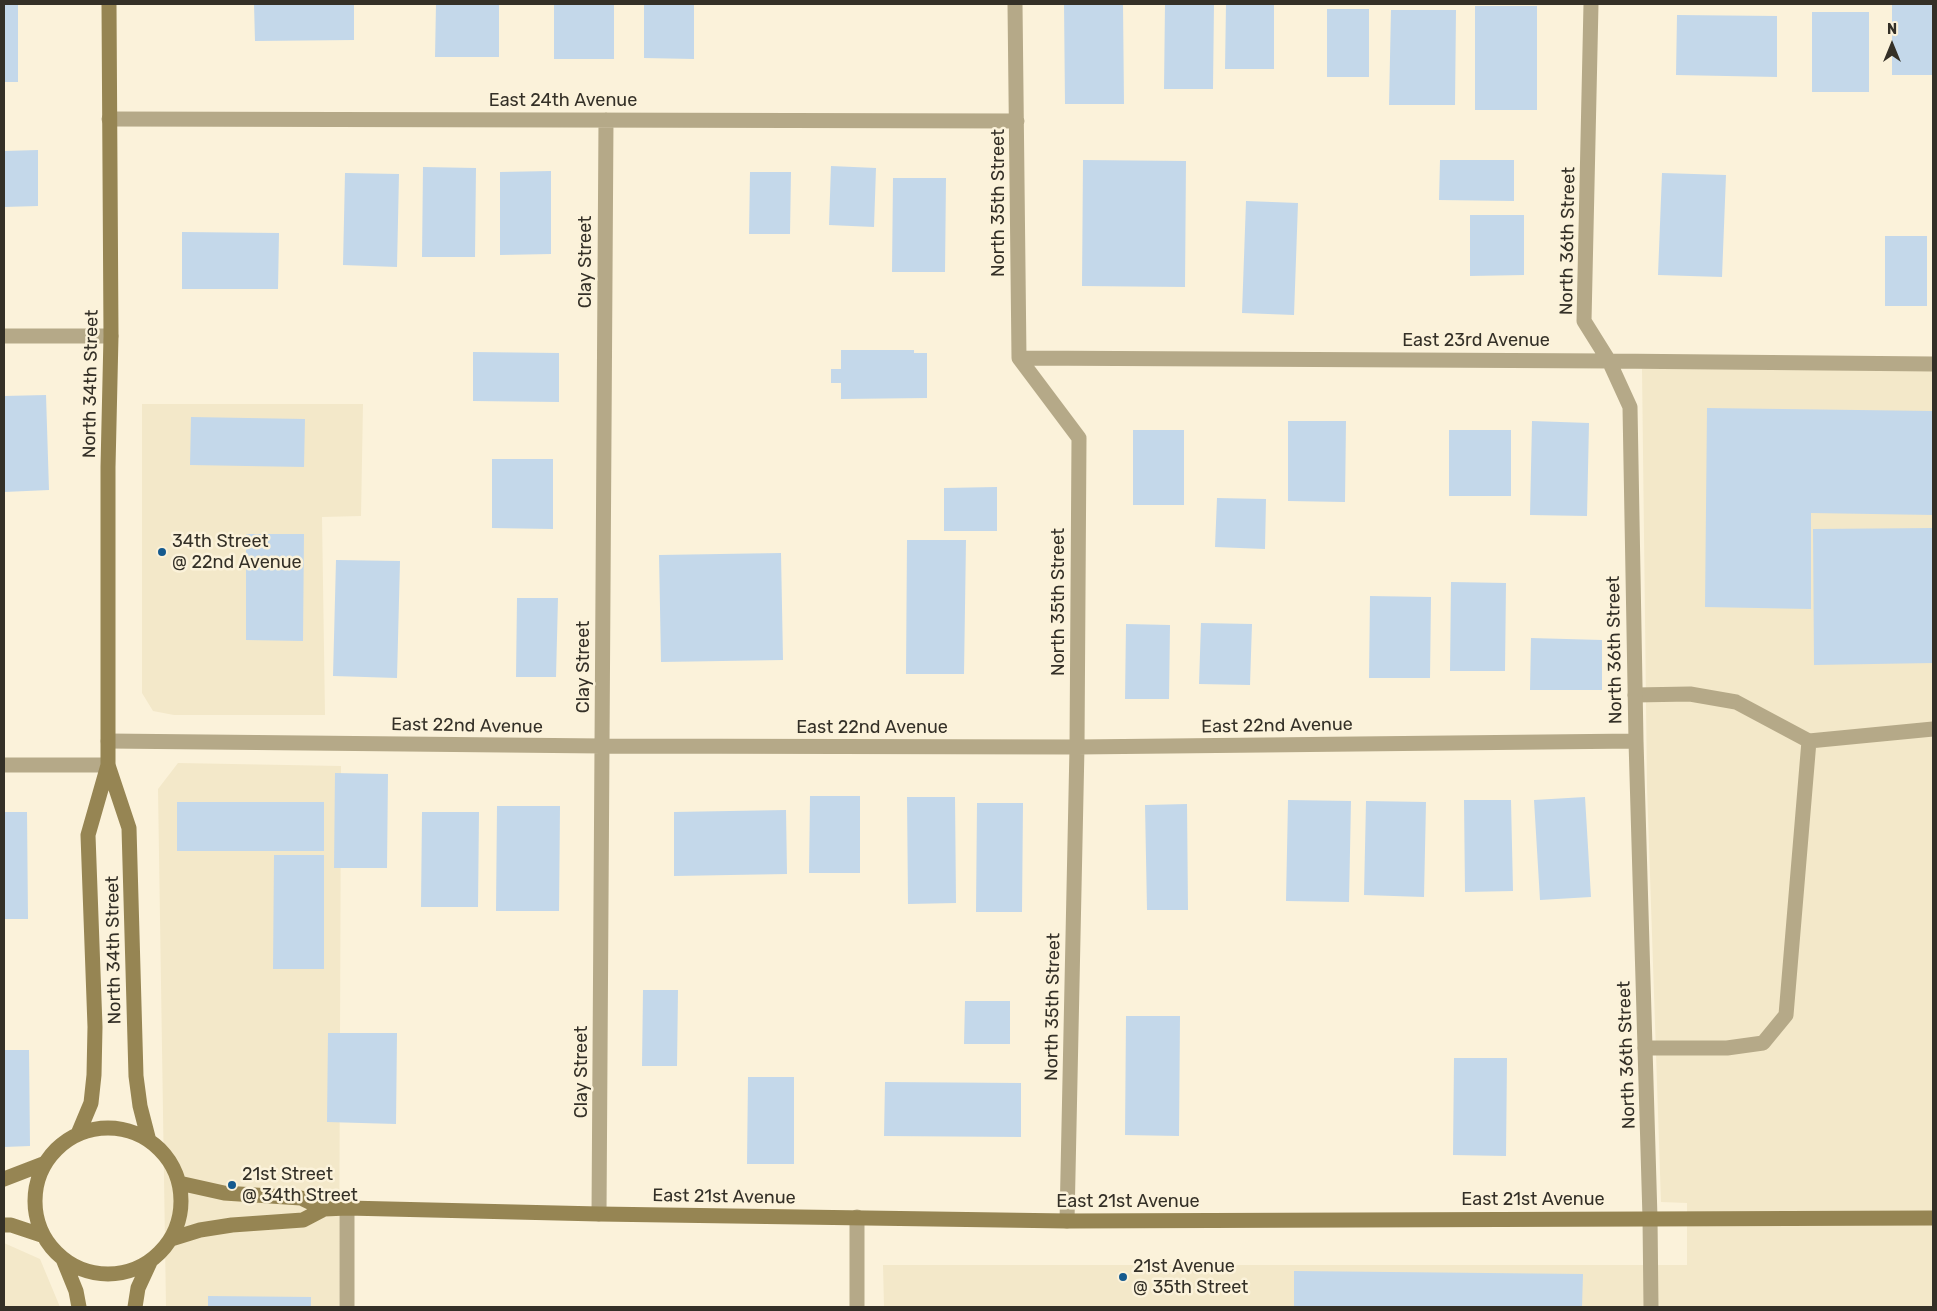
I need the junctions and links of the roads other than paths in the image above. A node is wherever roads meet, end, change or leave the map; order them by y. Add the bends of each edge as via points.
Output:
1 (109, 4) edge
2 (1015, 4) edge
3 (1591, 4) edge
4 (109, 119) junction
5 (606, 120) junction
6 (1017, 122) junction
7 (4, 336) edge
8 (111, 336) junction
9 (1019, 358) junction
10 (1609, 360) junction
11 (1933, 364) edge
12 (1634, 695) junction
13 (1933, 729) edge
14 (108, 741) junction
15 (1636, 741) junction
16 (1808, 741) junction
17 (602, 746) junction
18 (1078, 746) junction
19 (4, 765) edge
20 (108, 765) junction
21 (1645, 1048) junction
22 (78, 1134) junction
23 (148, 1137) junction
24 (43, 1164) junction
25 (4, 1179) edge
26 (179, 1183) junction
27 (347, 1208) junction
28 (324, 1209) junction
29 (599, 1214) junction
30 (857, 1217) junction
31 (1650, 1218) junction
32 (1933, 1218) edge
33 (1067, 1221) junction
34 (4, 1225) edge
35 (41, 1235) junction
36 (171, 1239) junction
37 (62, 1259) junction
38 (150, 1262) junction
39 (79, 1307) edge
40 (135, 1307) edge
41 (347, 1307) edge
42 (857, 1307) edge
43 (1651, 1307) edge

1 - 4 street, North 34th Street
2 - 6 street, North 35th Street
3 - 10 street, North 36th Street via 1584,321
4 - 5 street, East 24th Avenue
4 - 8 street, North 34th Street
5 - 6 street, East 24th Avenue
5 - 17 street, Clay Street
6 - 9 street, North 35th Street
7 - 8 street
8 - 14 street, North 34th Street
9 - 10 street, East 23rd Avenue
9 - 18 street, North 35th Street via 1078,438
10 - 11 street, East 23rd Avenue
10 - 12 street, North 36th Street via 1630,406
12 - 15 street, North 36th Street
12 - 16 street via 1690,694 1736,702
13 - 16 street
14 - 17 street, East 22nd Avenue
14 - 20 street, North 34th Street
15 - 18 street, East 22nd Avenue
15 - 21 street, North 36th Street
16 - 21 street via 1786,1015 1763,1043 1727,1048
17 - 18 street, East 22nd Avenue
17 - 29 street, Clay Street
18 - 33 street, North 35th Street
19 - 20 street
20 - 22 street, North 34th Street via 88,835 94,1075 91,1103
20 - 23 street, North 34th Street via 129,828 136,1076
21 - 31 street, North 36th Street
22 - 23 street via 114,1130 133,1131
22 - 24 street
23 - 26 street via 161,1146
24 - 25 street
24 - 35 street via 34,1190 36,1223
26 - 28 street, East 21st Avenue via 224,1193 301,1198
26 - 36 street via 181,1212
27 - 28 street, East 21st Avenue
27 - 29 street, East 21st Avenue
27 - 41 street
28 - 36 street, East 21st Avenue via 303,1220 232,1225
29 - 30 street, East 21st Avenue
30 - 33 street, East 21st Avenue
30 - 42 street
31 - 32 street, East 21st Avenue
31 - 33 street, East 21st Avenue
31 - 43 street, North 36th Street
34 - 35 street
35 - 37 street
36 - 38 street
37 - 38 street via 95,1271 115,1272
37 - 39 street via 76,1291
38 - 40 street via 138,1288

